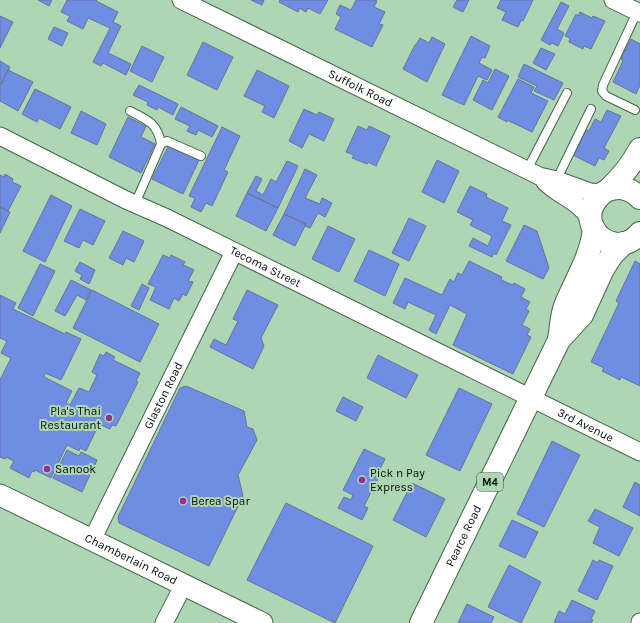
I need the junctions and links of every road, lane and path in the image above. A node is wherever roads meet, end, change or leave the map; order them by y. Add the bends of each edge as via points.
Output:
1 (182, 0) edge
2 (613, 0) edge
3 (639, 13) edge
4 (568, 93) dead end
5 (590, 109) dead end
6 (635, 110) dead end
7 (130, 112) dead end
8 (0, 136) edge
9 (161, 144) junction
10 (640, 149) edge
11 (201, 156) dead end
12 (533, 173) junction
13 (554, 185) junction
14 (606, 191) junction
15 (640, 198) edge
16 (136, 204) junction
17 (592, 225) junction
18 (634, 240) edge
19 (234, 252) junction
20 (559, 340) junction
21 (530, 399) junction
22 (640, 452) edge
23 (0, 495) edge
24 (92, 540) junction
25 (184, 584) junction
26 (164, 623) edge
27 (262, 623) edge
28 (420, 623) edge

1 - 12 street, Suffolk Road
2 - 3 street
3 - 6 lane via 602,91 606,96
4 - 12 lane
5 - 13 lane
7 - 9 lane via 154,125 160,134
8 - 16 street, Tecoma Street
9 - 11 lane via 167,141
9 - 16 lane
10 - 14 main road, Pearce Road / M4 via 622,177
12 - 13 street, Suffolk Road
13 - 14 street, Suffolk Road via 590,192
13 - 17 street, Suffolk Road via 582,208
14 - 15 main road via 624,188
14 - 17 main road, Pearce Road / M4 via 594,202 591,211
16 - 19 street, Tecoma Street
17 - 18 main road, Pearce Road / M4 via 603,239 609,242 616,244
17 - 20 main road, Pearce Road / M4 via 593,242 565,308
18 - 20 main road, Pearce Road / M4 via 612,255 582,315
19 - 21 street, Tecoma Street
19 - 24 street, Glaston Road
20 - 21 main road, Pearce Road / M4
21 - 22 street, 3rd Avenue
21 - 28 main road, Pearce Road / M4
23 - 24 street, Chamberlain Road
24 - 25 street, Chamberlain Road
25 - 26 street
25 - 27 street, Chamberlain Road

